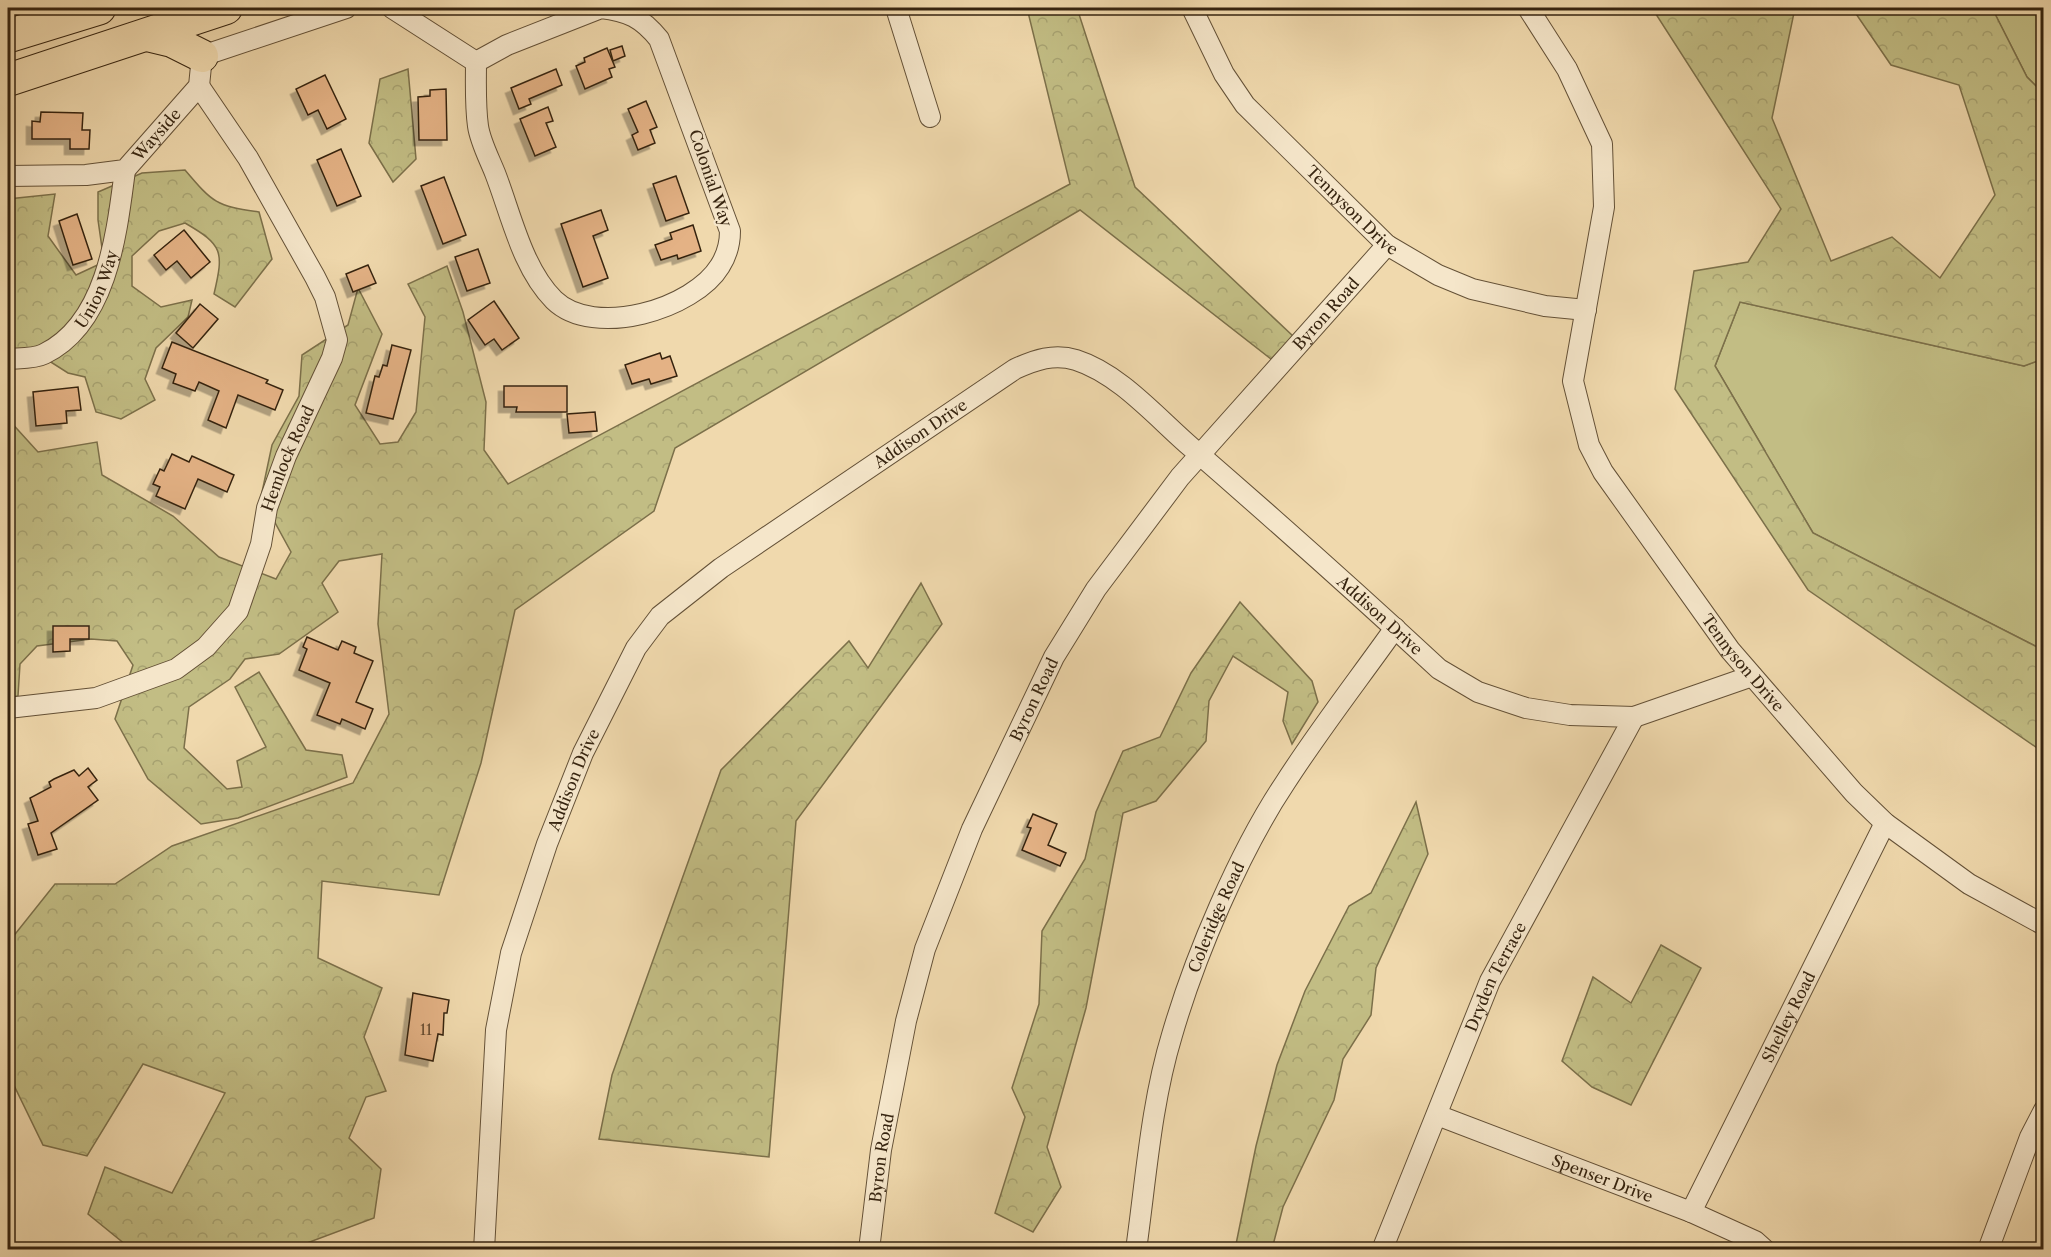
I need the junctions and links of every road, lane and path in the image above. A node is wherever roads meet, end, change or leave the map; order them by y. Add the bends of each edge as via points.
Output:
1 (99, 8) edge
2 (226, 8) edge
3 (346, 8) edge
4 (392, 8) edge
5 (896, 8) edge
6 (1192, 8) edge
7 (1528, 8) edge
8 (2031, 8) edge
9 (2043, 24) edge
10 (147, 35) junction
11 (8, 36) edge
12 (476, 62) junction
13 (201, 71) junction
14 (8, 80) edge
15 (930, 117) dead end
16 (125, 170) junction
17 (8, 176) edge
18 (1387, 245) junction
19 (1586, 310) junction
20 (8, 359) edge
21 (1200, 455) junction
22 (1395, 628) junction
23 (1752, 676) junction
24 (8, 708) edge
25 (1634, 717) junction
26 (1885, 823) junction
27 (2043, 925) edge
28 (2043, 1110) edge
29 (1437, 1115) junction
30 (1691, 1212) junction
31 (484, 1250) edge
32 (869, 1250) edge
33 (1136, 1250) edge
34 (1382, 1250) edge
35 (1765, 1250) edge
36 (1988, 1250) edge

1 - 11 highway
2 - 10 main road
3 - 13 street
4 - 12 street
5 - 15 street
6 - 18 street, Tennyson Drive via 1224,74 1245,105
7 - 19 street, Tennyson Drive via 1568,69 1602,144 1604,207
8 - 9 path
10 - 13 main road via 172,41
10 - 14 main road
12 - 12 street, Colonial Way via 478,128 530,264 556,302 586,318 625,317 668,304 710,278 726,253 730,231 660,39 646,23 634,15 601,8 507,45
13 - 16 street, Wayside
13 - 24 street, Hemlock Road via 214,104 325,297 337,340 332,358 286,456 238,611 206,647 176,669 96,698
16 - 17 street, Wayside
16 - 20 street, Union Way via 114,252 86,315 65,340 43,355
18 - 19 street, Tennyson Drive via 1438,275 1472,289 1545,306
18 - 21 street, Byron Road
19 - 23 street, Tennyson Drive via 1574,381 1589,445 1603,472
21 - 22 street, Addison Drive
21 - 31 street, Addison Drive via 1098,369 1074,359 1038,359 1015,369 721,568 660,616 618,679 582,753 510,953 496,1030
21 - 32 street, Byron Road via 1096,589 1054,657 972,829 925,949 906,1021 881,1150
22 - 25 street, Addison Drive via 1439,669 1478,692 1526,708 1570,715
22 - 33 street, Coleridge Road via 1284,784 1237,870 1203,948 1171,1036
23 - 25 street, Addison Drive
23 - 26 street, Tennyson Drive via 1813,749
25 - 29 street, Dryden Terrace via 1490,981
26 - 27 street, Tennyson Drive via 1969,884
26 - 30 street, Shelley Road
28 - 36 street
29 - 30 street, Spenser Drive
29 - 34 street, Dryden Terrace
30 - 35 street, Spenser Drive via 1755,1241

